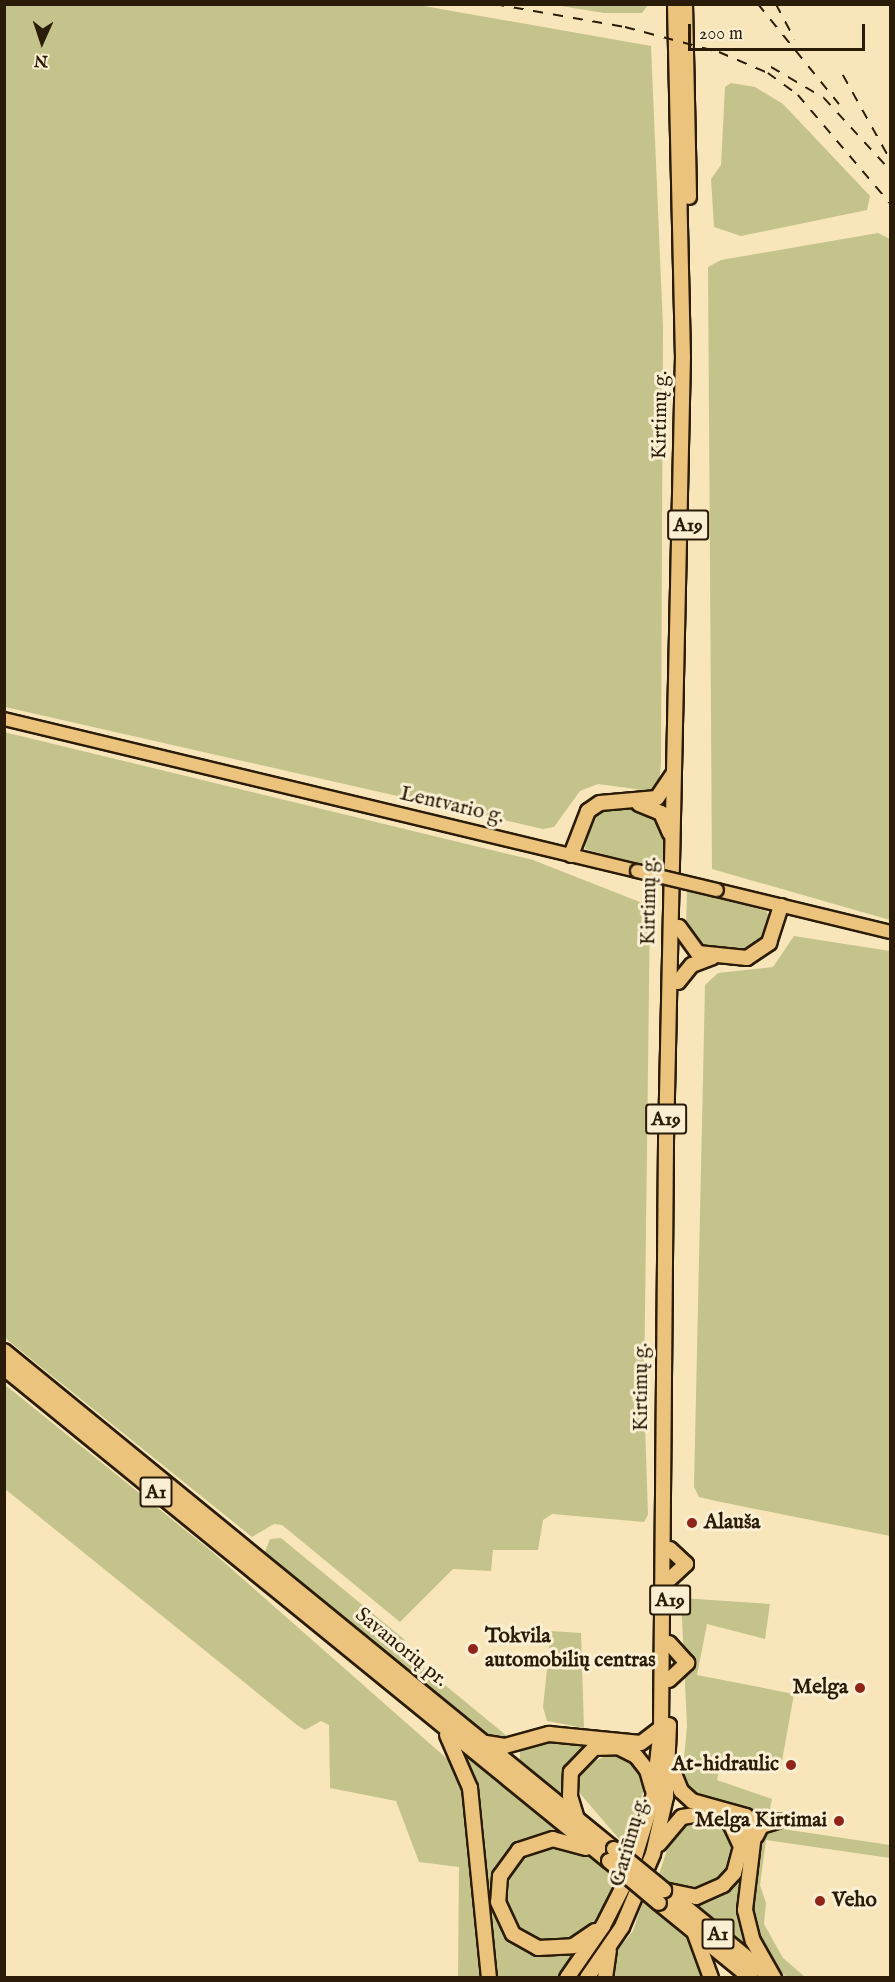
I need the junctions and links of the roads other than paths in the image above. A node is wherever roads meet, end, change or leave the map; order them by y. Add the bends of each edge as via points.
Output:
1 (675, 4) edge
2 (685, 4) edge
3 (693, 4) edge
4 (687, 67) junction
5 (4, 718) edge
6 (674, 771) junction
7 (633, 802) junction
8 (673, 844) junction
9 (571, 855) junction
10 (781, 906) junction
11 (679, 927) junction
12 (891, 932) edge
13 (713, 957) junction
14 (678, 982) junction
15 (4, 1351) edge
16 (4, 1368) edge
17 (669, 1706) joint
18 (441, 1725) junction
19 (661, 1728) junction
20 (566, 1736) junction
21 (522, 1741) junction
22 (483, 1742) junction
23 (594, 1749) junction
24 (670, 1761) junction
25 (524, 1776) junction
26 (653, 1798) junction
27 (714, 1812) junction
28 (577, 1819) junction
29 (752, 1819) junction
30 (777, 1821) dead end
31 (755, 1838) junction
32 (740, 1844) junction
33 (653, 1854) junction
34 (608, 1855) junction
35 (662, 1896) junction
36 (603, 1926) junction
37 (693, 1930) junction
38 (609, 1948) junction
39 (489, 1977) edge
40 (567, 1977) edge
41 (587, 1977) edge
42 (605, 1977) edge
43 (711, 1977) edge
44 (751, 1977) edge
45 (773, 1977) edge

1 - 6 highway, Kirtimų g. / A19 via 683,358
2 - 4 highway, Kirtimų g. / A19
3 - 4 highway
4 - 11 highway, Kirtimų g. / A19 via 691,358
5 - 9 main road, Lentvario g.
6 - 7 highway via 661,794
6 - 8 highway, Kirtimų g. / A19
7 - 8 highway via 661,813
7 - 9 highway via 600,803 588,810
8 - 19 highway, Kirtimų g. / A19
9 - 10 main road, Lentvario g., bridge
10 - 12 main road, Lentvario g.
10 - 13 highway via 761,951 747,958
11 - 13 highway via 692,950
11 - 14 highway, Kirtimų g. / A19
13 - 14 highway via 692,965
14 - 17 highway, Kirtimų g. / A19
15 - 22 highway, Savanorių pr. / A1
16 - 18 highway, Savanorių pr. / A1
17 - 24 highway, Gariūnų g. / A19
18 - 34 highway, Savanorių pr. / A1
18 - 39 highway via 470,1788
19 - 20 highway via 641,1743
19 - 26 highway, Kirtimų g. / A19
20 - 21 highway via 541,1734
20 - 23 highway
21 - 22 highway via 505,1746
21 - 25 highway via 517,1754
22 - 25 highway, Savanorių pr. / A1
23 - 26 highway via 618,1747 636,1756 647,1770
23 - 28 highway via 571,1772 570,1796
24 - 27 highway via 685,1796
24 - 33 highway, Gariūnų g. / A19
25 - 28 highway, Savanorių pr. / A1
26 - 36 highway, Gariūnų g. / A19 via 630,1873
27 - 29 highway
27 - 32 highway via 730,1823
27 - 33 highway via 676,1821
28 - 34 highway, Savanorių pr. / A1
29 - 31 highway
29 - 32 highway
30 - 31 highway via 761,1826
31 - 45 highway via 745,1910 753,1941
32 - 35 highway via 734,1873 715,1892 696,1897
33 - 38 highway, Gariūnų g. / A19
34 - 35 highway, Savanorių pr. / A1, bridge
34 - 36 highway via 561,1839 532,1843 504,1867 497,1893 507,1926 532,1946 573,1946
35 - 37 highway, Savanorių pr. / A1
35 - 45 highway, Savanorių pr. / A1
36 - 40 highway, Gariūnų g. / A19
37 - 43 highway
37 - 44 highway, Savanorių pr. / A1
38 - 41 highway, Gariūnų g. / A19
38 - 42 highway

